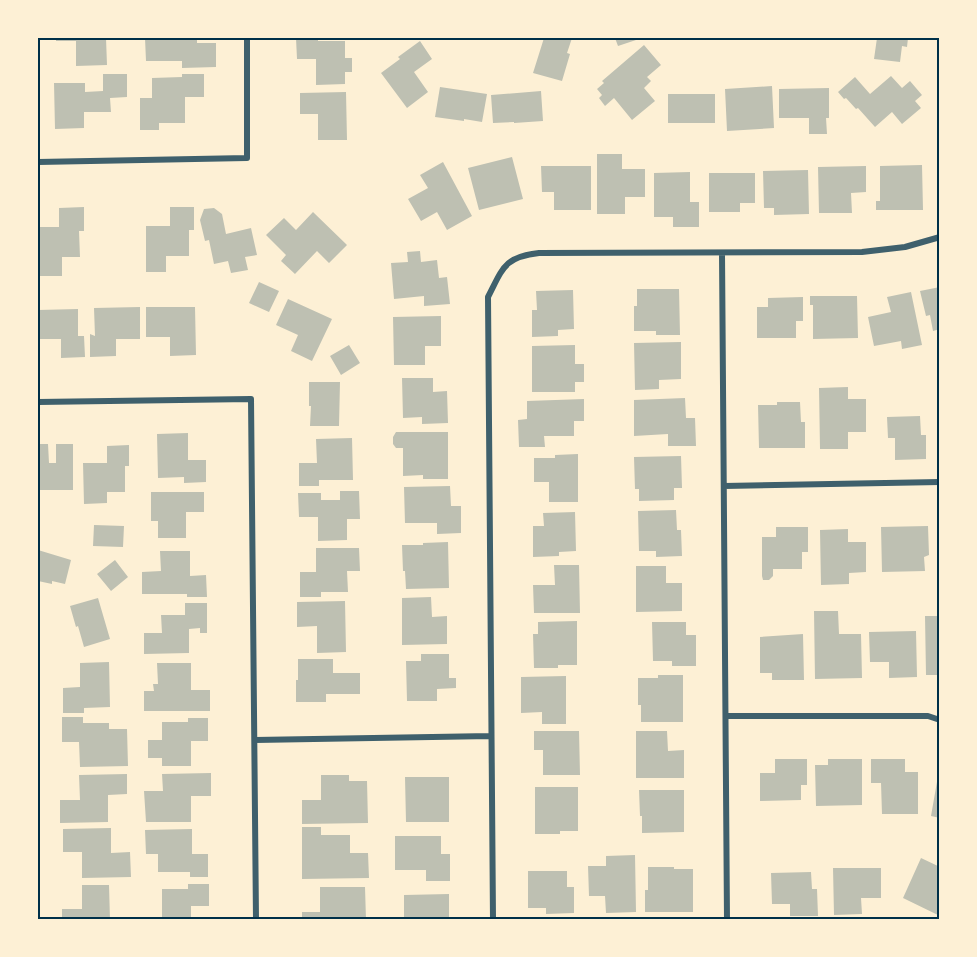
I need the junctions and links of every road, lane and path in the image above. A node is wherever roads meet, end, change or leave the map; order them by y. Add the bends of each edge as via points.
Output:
1 (247, 38) edge
2 (38, 162) edge
3 (939, 237) edge
4 (722, 253) junction
5 (38, 402) edge
6 (939, 482) edge
7 (724, 486) junction
8 (726, 716) junction
9 (939, 720) edge
10 (491, 736) junction
11 (255, 740) junction
12 (256, 920) edge
13 (493, 920) edge
14 (727, 920) edge

1 - 2 street via 247,158
3 - 4 street via 905,247 862,252
4 - 7 street
4 - 10 street via 518,256 504,266 488,297
5 - 11 street via 251,399
6 - 7 street
7 - 8 street
8 - 9 street via 928,716
8 - 14 street
10 - 11 street
10 - 13 street
11 - 12 street

